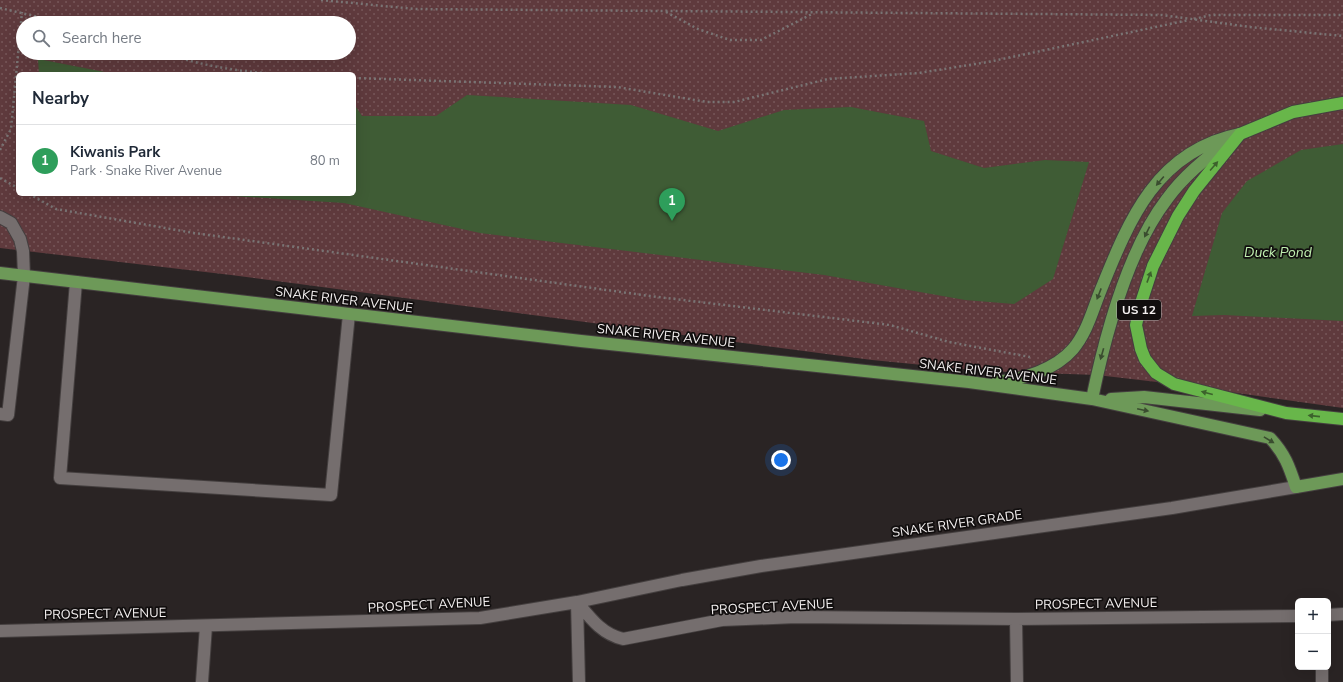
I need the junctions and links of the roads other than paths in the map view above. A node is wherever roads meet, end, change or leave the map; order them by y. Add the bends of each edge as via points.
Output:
1 (1343, 103) edge
2 (1240, 134) junction
3 (0, 217) edge
4 (0, 273) edge
5 (24, 276) junction
6 (76, 282) junction
7 (350, 314) junction
8 (969, 382) junction
9 (1092, 399) junction
10 (1286, 413) junction
11 (0, 414) edge
12 (1343, 419) edge
13 (1343, 479) edge
14 (1296, 487) junction
15 (577, 602) junction
16 (1343, 614) edge
17 (1331, 615) edge
18 (1295, 616) edge
19 (1016, 619) junction
20 (206, 626) junction
21 (0, 631) edge
22 (1322, 670) edge
23 (202, 682) edge
24 (579, 682) edge
25 (1017, 682) edge
26 (1322, 682) edge

1 - 2 highway, US 12 via 1293,112
2 -> 8 main road via 1206,144 1190,153 1164,175 1142,203 1120,244 1086,330 1072,350 1058,362 1033,374 1007,381
2 -> 9 main road via 1198,165 1167,198 1156,215 1135,257 1120,298 1099,363
10 -> 2 highway, US 12 via 1174,384 1156,373 1145,358 1137,334 1136,324 1141,303 1153,266 1164,243 1194,191
3 - 5 street via 11,223 20,239
4 - 5 main road, SNAKE RIVER AVENUE
5 - 6 main road, SNAKE RIVER AVENUE
5 - 11 street via 8,415
6 - 7 main road, SNAKE RIVER AVENUE
6 - 7 street via 60,478 331,495
7 - 8 main road, SNAKE RIVER AVENUE
8 - 9 main road, SNAKE RIVER AVENUE
9 - 10 main road, US 12 via 1144,397
9 -> 14 main road, SNAKE RIVER AVENUE via 1270,438 1282,450
12 -> 10 highway, US 12
13 - 14 main road, SNAKE RIVER GRADE
14 - 15 street, SNAKE RIVER GRADE via 1172,508 761,566
15 - 19 street, PROSPECT AVENUE via 599,628 623,639 722,620 796,617
15 - 20 street, PROSPECT AVENUE via 480,618
15 - 24 street
16 - 17 street
18 - 19 street, PROSPECT AVENUE
19 - 25 street
20 - 21 street, PROSPECT AVENUE
20 - 23 street
22 - 26 street

